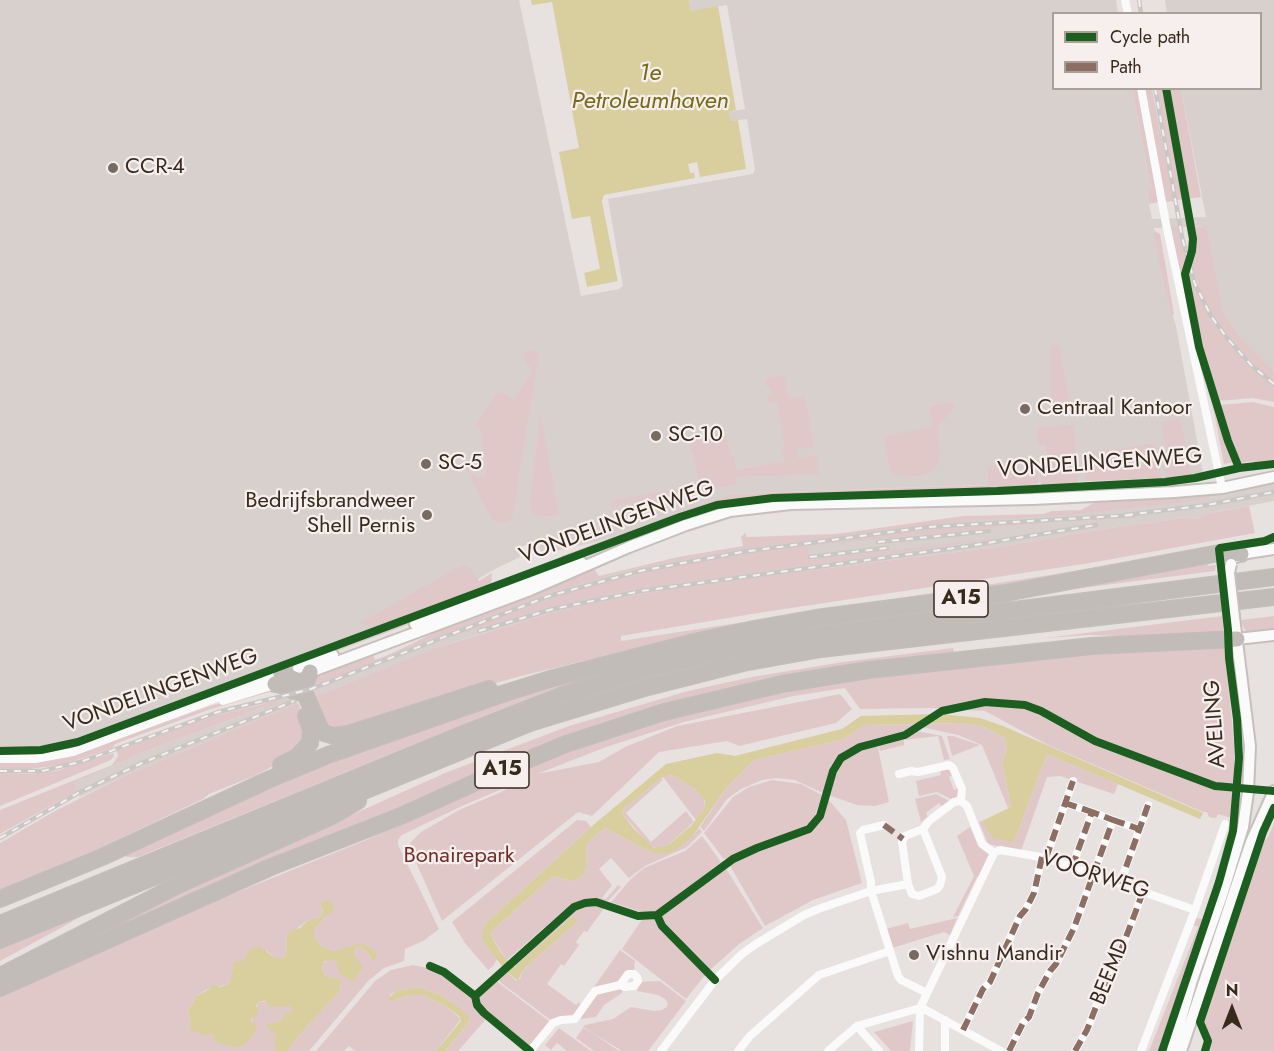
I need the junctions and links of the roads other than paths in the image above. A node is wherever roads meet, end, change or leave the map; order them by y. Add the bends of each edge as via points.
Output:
1 (1141, 90) edge
2 (1274, 471) edge
3 (1274, 477) edge
4 (1221, 485) junction
5 (1274, 549) edge
6 (1236, 559) junction
7 (1274, 577) edge
8 (1274, 597) edge
9 (1274, 635) edge
10 (1237, 639) junction
11 (621, 661) junction
12 (643, 670) junction
13 (294, 680) junction
14 (207, 703) junction
15 (444, 714) junction
16 (0, 759) edge
17 (424, 765) junction
18 (899, 774) dead end
19 (1073, 781) dead end
20 (238, 790) junction
21 (1248, 792) junction
22 (1272, 797) edge
23 (961, 801) junction
24 (1065, 802) junction
25 (1148, 805) dead end
26 (1092, 812) junction
27 (1113, 820) junction
28 (1224, 824) dead end
29 (884, 825) dead end
30 (923, 829) junction
31 (1139, 829) junction
32 (994, 853) junction
33 (1044, 857) junction
34 (1072, 867) junction
35 (1093, 874) junction
36 (908, 884) junction
37 (1120, 884) junction
38 (871, 891) junction
39 (1143, 892) junction
40 (0, 899) edge
41 (1195, 910) junction
42 (0, 924) edge
43 (0, 940) edge
44 (890, 951) junction
45 (0, 976) edge
46 (620, 985) dead end
47 (0, 988) edge
48 (927, 993) junction
49 (920, 1008) junction
50 (945, 1020) junction
51 (857, 1026) junction
52 (963, 1030) junction
53 (532, 1048) edge
54 (543, 1051) edge
55 (661, 1051) edge
56 (738, 1051) edge
57 (828, 1051) edge
58 (879, 1051) edge
59 (919, 1051) edge
60 (945, 1051) edge
61 (1001, 1051) edge
62 (1009, 1051) edge
63 (1075, 1051) edge
64 (1141, 1051) edge
65 (1172, 1051) edge
66 (1181, 1051) edge

1 - 4 street
2 - 4 street, VONDELINGENWEG
3 - 4 street, VONDELINGENWEG
4 - 13 street, VONDELINGENWEG via 1084,497 745,508 700,520 501,591
5 - 6 street
6 - 10 street, AVELING, bridge via 1229,573
6 - 11 highway, A15 via 1219,553 1006,593 765,627
7 - 12 highway, A15 via 794,638
8 - 17 highway, A15 via 821,649 743,663 530,723
9 - 10 street
10 - 21 street, AVELING via 1250,747
10 - 47 highway, A15 via 1092,646 868,670 782,684 664,712 566,744 503,770
11 - 13 highway, A15 via 548,673 457,697 339,736 320,728
11 - 15 highway, A15
12 - 15 highway, A15 via 613,670
12 - 42 highway, A15 via 563,695 465,733
13 - 14 street, VONDELINGENWEG
13 - 14 street, VONDELINGENWEG
13 - 20 highway, A15 via 311,730 310,743 297,757
14 - 16 street, VONDELINGENWEG via 69,753 35,759
15 - 20 highway, A15
17 - 43 highway, A15
17 - 45 highway, A15 via 332,816 178,885
18 - 23 street via 950,766 962,789
19 - 24 street
20 - 40 highway, A15 via 102,857
21 - 22 street via 1257,800
21 - 65 street, AVELING via 1242,832
22 - 66 street via 1242,869
23 - 30 street via 954,802
23 - 32 street via 982,844
24 - 26 street
24 - 33 street
25 - 31 street
26 - 27 street
26 - 34 street
27 - 31 street
27 - 35 street
28 - 41 street
29 - 38 street via 860,833
30 - 36 street via 902,840
30 - 36 street via 942,882 937,889 919,896 912,894
31 - 37 street
32 - 33 street, VOORWEG via 1000,850
32 - 48 street
33 - 34 street, VOORWEG
33 - 52 street via 1034,893
34 - 35 street, VOORWEG
35 - 37 street, VOORWEG
35 - 62 street via 1074,928
36 - 38 street
37 - 39 street, VOORWEG
38 - 44 street
38 - 55 street via 804,915 742,954 715,980
39 - 41 street, VOORWEG
39 - 63 street, BEEMD via 1120,954
41 - 64 street
44 - 48 street via 900,979
44 - 56 street via 819,975
46 - 53 street via 595,992 575,1019 556,1021
48 - 49 street
49 - 50 street
49 - 51 street
49 - 59 street
50 - 52 street
50 - 60 street
51 - 57 street
51 - 58 street
52 - 61 street
53 - 54 street

